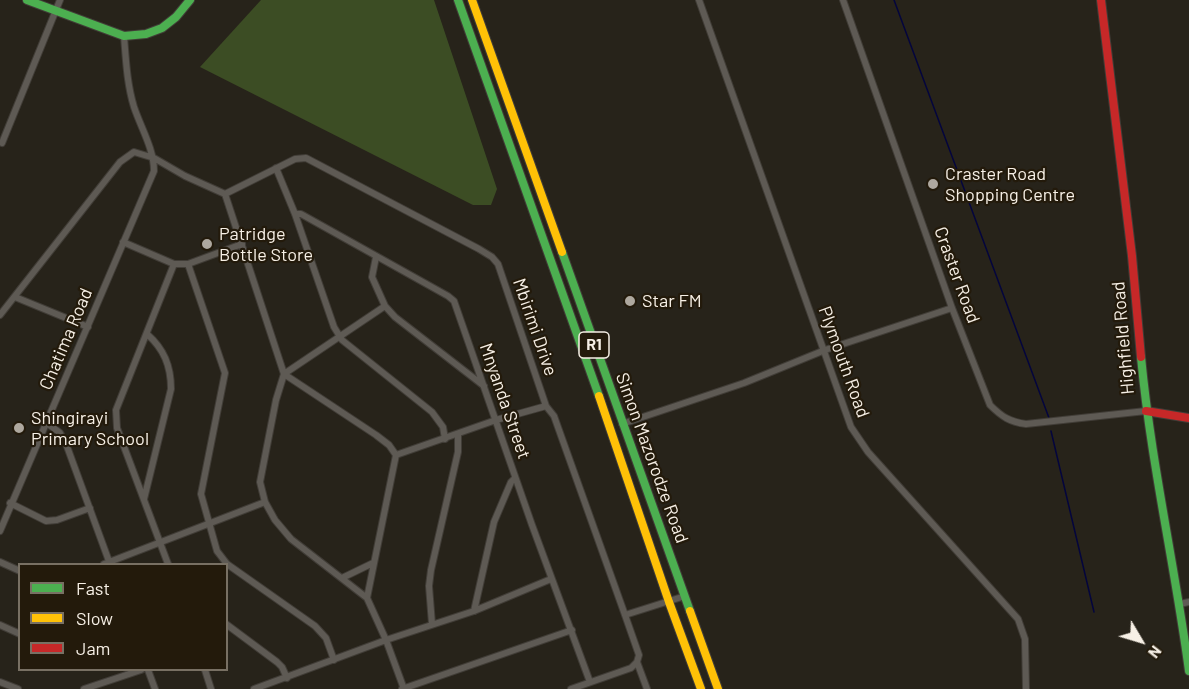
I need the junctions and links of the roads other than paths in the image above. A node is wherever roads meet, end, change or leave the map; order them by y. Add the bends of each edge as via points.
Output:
1 (27, 0) edge
2 (60, 0) edge
3 (190, 0) edge
4 (458, 0) edge
5 (472, 0) edge
6 (699, 0) edge
7 (843, 0) edge
8 (1101, 0) edge
9 (56, 11) junction
10 (124, 36) junction
11 (2, 143) dead end
12 (154, 158) junction
13 (276, 168) junction
14 (225, 194) junction
15 (295, 214) junction
16 (123, 242) junction
17 (242, 244) junction
18 (376, 257) junction
19 (174, 264) junction
20 (188, 264) junction
21 (15, 297) junction
22 (385, 306) junction
23 (952, 308) junction
24 (0, 315) edge
25 (88, 327) junction
26 (147, 334) junction
27 (340, 336) junction
28 (825, 350) junction
29 (284, 374) junction
30 (485, 386) junction
31 (546, 406) junction
32 (1146, 411) junction
33 (1189, 418) edge
34 (496, 420) junction
35 (47, 423) junction
36 (622, 424) junction
37 (610, 428) junction
38 (458, 434) junction
39 (445, 438) junction
40 (396, 455) junction
41 (516, 478) junction
42 (629, 479) junction
43 (143, 500) junction
44 (266, 502) junction
45 (10, 504) junction
46 (90, 508) junction
47 (208, 524) junction
48 (0, 531) edge
49 (161, 543) junction
50 (0, 562) edge
51 (107, 563) edge
52 (110, 563) edge
53 (168, 563) edge
54 (226, 563) edge
55 (373, 563) junction
56 (228, 565) edge
57 (18, 570) edge
58 (342, 578) junction
59 (551, 579) junction
60 (685, 596) junction
61 (367, 598) junction
62 (669, 602) junction
63 (1185, 603) edge
64 (474, 611) junction
65 (625, 615) junction
66 (432, 624) junction
67 (0, 625) edge
68 (228, 625) edge
69 (572, 630) junction
70 (18, 633) edge
71 (386, 640) junction
72 (334, 660) junction
73 (637, 662) junction
74 (135, 671) edge
75 (149, 671) edge
76 (206, 671) edge
77 (1189, 671) edge
78 (287, 678) junction
79 (0, 682) edge
80 (590, 682) junction
81 (18, 689) edge
82 (84, 689) edge
83 (155, 689) edge
84 (212, 689) edge
85 (254, 689) edge
86 (404, 689) edge
87 (571, 689) edge
88 (647, 689) edge
89 (701, 689) edge
90 (718, 689) edge
91 (1026, 689) edge

1 - 9 main road
2 - 9 street
3 - 10 main road via 165,27 139,37
4 - 37 main road, Simon Mazorodze Road / R1
5 - 36 main road, Simon Mazorodze Road / R1
6 - 28 street, Plymouth Road
7 - 23 street, Craster Road
8 - 32 main road, Highfield Road
9 - 10 main road
9 - 11 street
10 - 12 street via 128,87
12 - 14 street
12 - 16 street, Chatima Road via 154,171
12 - 21 street via 134,152 120,162
13 - 14 street, Mbirimi Drive
13 - 15 street
13 - 31 street, Mbirimi Drive via 306,158 492,257 498,264
14 - 17 street
15 - 18 street, Mnyanda Street
15 - 27 street
16 - 19 street
16 - 25 street, Chatima Road
17 - 20 street
17 - 29 street
18 - 22 street via 372,277
18 - 30 street, Mnyanda Street via 454,301
19 - 20 street
19 - 26 street
20 - 47 street via 225,373 201,494
21 - 24 street
21 - 25 street
22 - 27 street
22 - 30 street
23 - 28 street
23 - 32 street, Craster Road via 990,405 1001,416 1026,424
25 - 35 street, Chatima Road
26 - 43 street via 115,418
26 - 43 street via 164,353 171,389
27 - 29 street
27 - 39 street via 351,349 432,412 443,427
28 - 36 street
28 - 91 street, Plymouth Road via 856,438 1018,619 1025,639
29 - 40 street via 376,435
29 - 44 street via 260,482
30 - 34 street, Mnyanda Street
31 - 34 street
31 - 65 street, Mbirimi Drive via 554,416
32 - 33 main road
32 - 63 main road, Highfield Road via 1161,509
34 - 38 street
34 - 41 street, Mnyanda Street
35 - 45 street, Chatima Road
35 - 46 street via 65,441
36 - 37 street
36 - 42 main road
36 - 60 main road, Simon Mazorodze Road / R1
37 - 42 main road, Simon Mazorodze Road / R1
38 - 39 street
38 - 66 street via 458,453 431,570
39 - 40 street
40 - 55 street
41 - 59 street, Mnyanda Street
41 - 64 street via 494,522
42 - 62 main road, Simon Mazorodze Road / R1
43 - 49 street
44 - 47 street
44 - 58 street via 291,539
45 - 46 street via 46,520
45 - 48 street, Chatima Road
46 - 51 street
47 - 49 street
47 - 54 street
49 - 52 street
49 - 53 street
50 - 57 street
55 - 58 street
55 - 61 street
56 - 72 street via 315,626 326,638
58 - 61 street
59 - 64 street
59 - 69 street, Mnyanda Street
60 - 62 street
60 - 90 main road, Simon Mazorodze Road / R1
61 - 71 street
62 - 65 street
62 - 89 main road, Simon Mazorodze Road / R1
63 - 77 main road, Highfield Road
64 - 66 street
65 - 73 street, Mbirimi Drive via 639,655
66 - 71 street
67 - 70 street
68 - 78 street via 277,662
69 - 80 street, Mnyanda Street
69 - 86 street
71 - 72 street
71 - 86 street
72 - 78 street
73 - 80 street via 631,668
73 - 88 street, Mbirimi Drive
74 - 82 street
75 - 83 street
76 - 84 street
78 - 85 street
79 - 81 street
80 - 87 street

